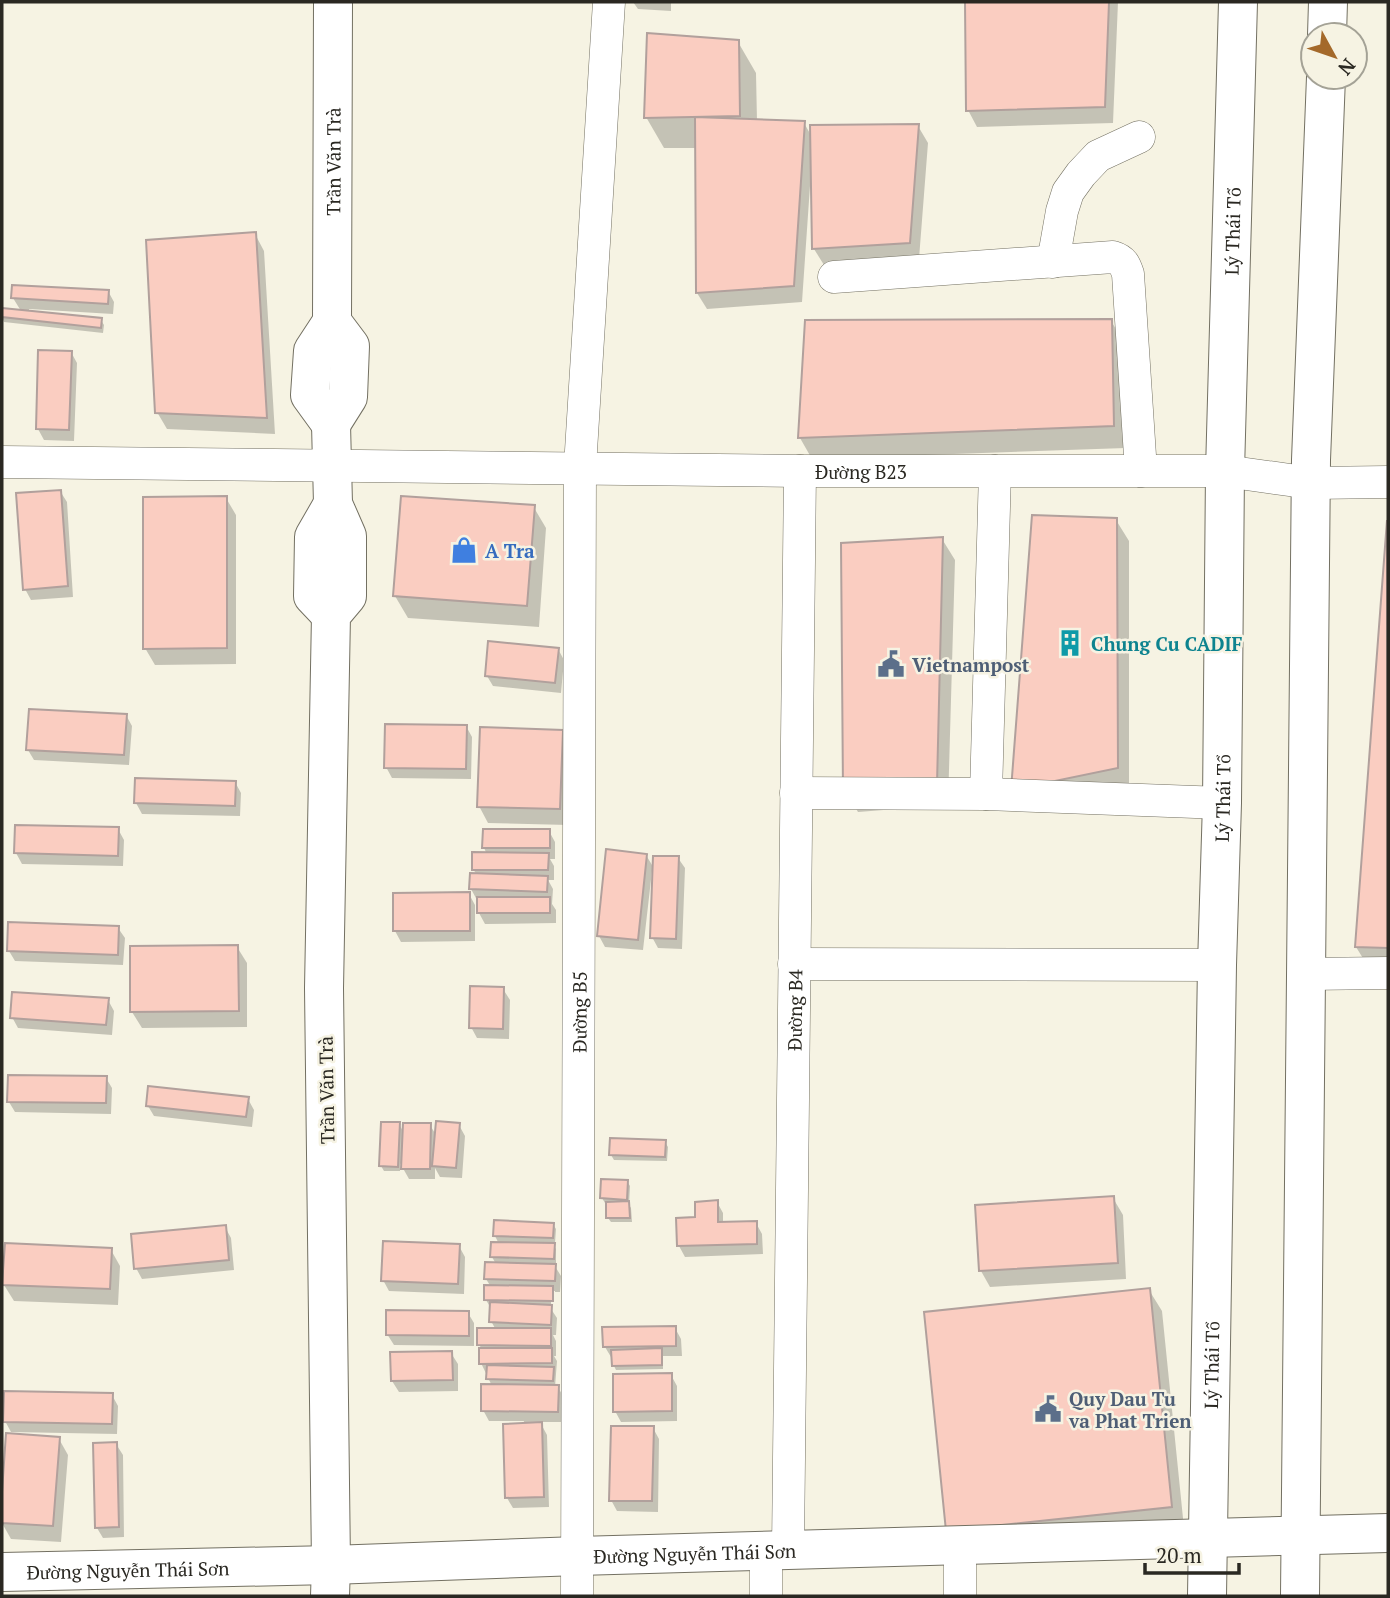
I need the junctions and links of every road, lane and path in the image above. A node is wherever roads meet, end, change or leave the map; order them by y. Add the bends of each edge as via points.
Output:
1 (333, 2) edge
2 (609, 2) edge
3 (1238, 2) edge
4 (1328, 2) edge
5 (1327, 21) edge
6 (1325, 91) edge
7 (1139, 137) dead end
8 (1054, 262) junction
9 (834, 277) dead end
10 (2, 462) edge
11 (332, 466) junction
12 (580, 467) junction
13 (800, 471) junction
14 (995, 471) junction
15 (1141, 471) junction
16 (1225, 471) junction
17 (1388, 482) edge
18 (1311, 483) junction
19 (796, 793) junction
20 (986, 794) junction
21 (1222, 803) junction
22 (794, 964) junction
23 (1217, 965) junction
24 (1388, 973) edge
25 (1307, 974) junction
26 (1388, 1532) edge
27 (1301, 1535) junction
28 (1208, 1538) junction
29 (960, 1545) junction
30 (777, 1550) junction
31 (578, 1556) junction
32 (2, 1572) edge
33 (331, 1581) edge
34 (577, 1596) edge
35 (766, 1596) edge
36 (960, 1596) edge
37 (1207, 1596) edge
38 (1300, 1596) edge

1 - 11 street, Trần Văn Trà via 332,322 350,346 348,397 331,424
2 - 12 street, Đường B5
3 - 16 street, Lý Thái Tổ
4 - 5 street
6 - 18 street
7 - 8 street via 1098,156 1068,192
8 - 9 street
8 - 15 street via 1113,257 1125,265
10 - 11 street, Đường B23
11 - 12 street, Đường B23
11 - 33 street, Trần Văn Trà via 333,504 347,536 347,596 331,615 324,988
12 - 13 street, Đường B23
12 - 31 street, Đường B5
13 - 14 street, Đường B23
13 - 19 street, Đường B4
14 - 15 street, Đường B23
14 - 20 street
15 - 16 street, Đường B23
16 - 18 street, Đường B23
16 - 21 street, Lý Thái Tổ
17 - 18 street, Đường B23
18 - 25 street
19 - 20 street
19 - 22 street, Đường B4
20 - 21 street
21 - 23 street, Lý Thái Tổ
22 - 23 street
22 - 30 street, Đường B4
23 - 28 street, Lý Thái Tổ
24 - 25 street
25 - 27 street
26 - 27 street, Đường Nguyễn Thái Sơn
27 - 28 street, Đường Nguyễn Thái Sơn
27 - 38 street
28 - 29 street, Đường Nguyễn Thái Sơn
28 - 37 street, Lý Thái Tổ
29 - 30 street, Đường Nguyễn Thái Sơn
29 - 36 street
30 - 31 street, Đường Nguyễn Thái Sơn
30 - 35 street, Đường B4
31 - 33 street, Đường Nguyễn Thái Sơn
31 - 34 street, Đường B5
32 - 33 street, Đường Nguyễn Thái Sơn

